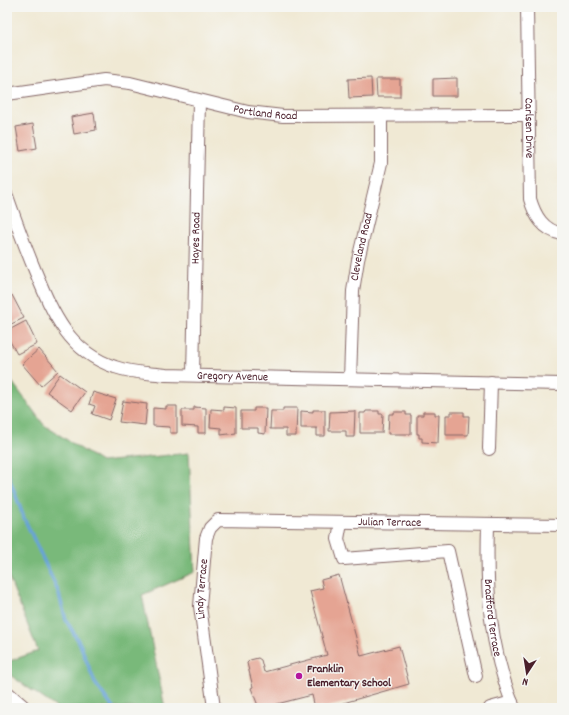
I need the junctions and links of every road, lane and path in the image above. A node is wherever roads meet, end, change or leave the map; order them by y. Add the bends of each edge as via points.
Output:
1 (527, 7) edge
2 (7, 94) edge
3 (199, 101) junction
4 (529, 115) junction
5 (381, 116) junction
6 (7, 196) edge
7 (562, 234) edge
8 (193, 375) junction
9 (350, 379) junction
10 (491, 382) junction
11 (562, 384) edge
12 (489, 450) dead end
13 (218, 520) joint
14 (341, 522) junction
15 (488, 525) junction
16 (562, 525) edge
17 (476, 676) dead end
18 (7, 696) edge
19 (513, 705) edge
20 (21, 708) edge
21 (214, 708) edge
22 (490, 708) edge

1 - 4 street, Carlsen Drive
2 - 3 street, Portland Road via 104,80 130,83
3 - 5 street, Portland Road via 248,112 283,116
3 - 8 street, Hayes Road
4 - 5 street, Portland Road
4 - 7 street, Carlsen Drive via 530,199 535,214 543,224
5 - 9 street, Cleveland Road via 381,163 353,291
6 - 8 street, Gregory Avenue via 48,304 75,342 103,362 120,369 143,373
8 - 9 street, Gregory Avenue
9 - 10 street, Gregory Avenue
10 - 11 street, Gregory Avenue
10 - 12 street
13 - 14 street, Julian Terrace
13 - 21 street, Lindy Terrace via 210,528 206,538 200,606
14 - 15 street, Julian Terrace
14 - 17 street via 338,539 344,559 448,551
15 - 16 street, Julian Terrace
15 - 19 street, Bradford Terrace via 488,606 495,650
18 - 20 highway
19 - 22 street

